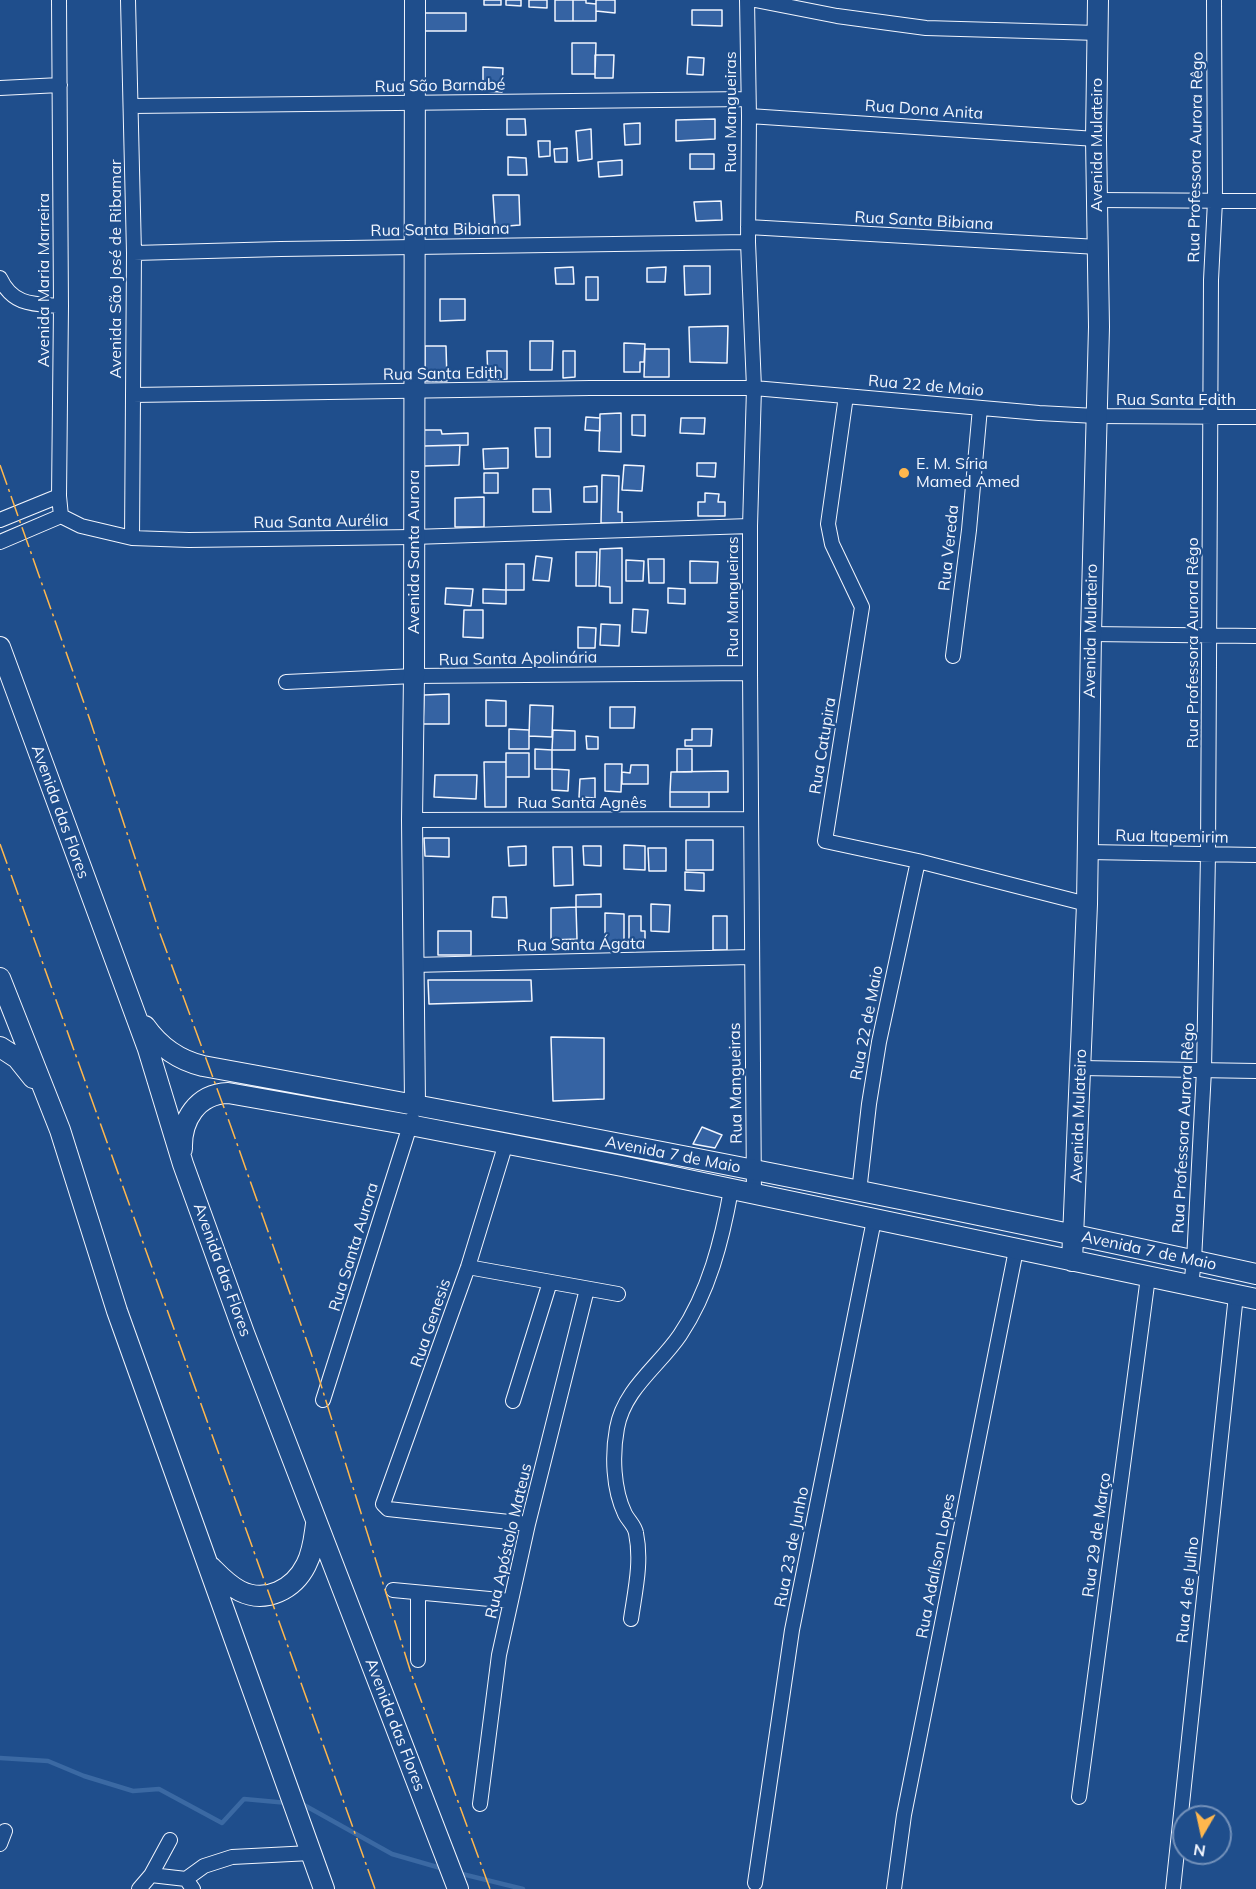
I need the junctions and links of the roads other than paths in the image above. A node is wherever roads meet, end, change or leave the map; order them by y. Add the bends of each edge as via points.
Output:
1 (59, 0) edge
2 (128, 0) edge
3 (415, 0) edge
4 (747, 0) edge
5 (755, 0) edge
6 (1098, 0) edge
7 (1214, 0) edge
8 (1098, 33) junction
9 (60, 85) junction
10 (0, 88) edge
11 (748, 99) junction
12 (415, 103) junction
13 (132, 106) junction
14 (749, 116) junction
15 (1096, 139) junction
16 (1098, 200) junction
17 (1215, 201) junction
18 (1256, 201) edge
19 (748, 227) junction
20 (748, 242) junction
21 (414, 246) junction
22 (1098, 247) junction
23 (134, 253) junction
24 (0, 278) edge
25 (61, 306) junction
26 (754, 388) junction
27 (413, 392) junction
28 (133, 395) junction
29 (846, 396) junction
30 (980, 408) junction
31 (1096, 416) junction
32 (1209, 417) junction
33 (1256, 417) edge
34 (59, 496) junction
35 (61, 516) junction
36 (0, 520) edge
37 (750, 526) junction
38 (413, 537) junction
39 (132, 538) junction
40 (0, 542) edge
41 (1091, 634) junction
42 (1209, 636) junction
43 (1256, 636) edge
44 (0, 647) edge
45 (953, 656) dead end
46 (750, 673) junction
47 (414, 676) junction
48 (286, 682) dead end
49 (751, 819) junction
50 (412, 820) junction
51 (1088, 852) junction
52 (1208, 854) junction
53 (1256, 855) edge
54 (918, 861) junction
55 (1087, 904) junction
56 (751, 957) junction
57 (413, 965) junction
58 (0, 978) edge
59 (124, 987) junction
60 (0, 1047) edge
61 (1081, 1068) junction
62 (1204, 1070) junction
63 (1256, 1071) edge
64 (415, 1104) junction
65 (410, 1125) junction
66 (60, 1130) junction
67 (506, 1143) junction
68 (183, 1164) junction
69 (754, 1171) junction
70 (731, 1190) junction
71 (859, 1192) junction
72 (754, 1195) junction
73 (874, 1220) junction
74 (1074, 1234) junction
75 (1016, 1250) junction
76 (1194, 1260) junction
77 (1072, 1261) junction
78 (468, 1267) junction
79 (1256, 1274) edge
80 (1148, 1277) junction
81 (550, 1282) junction
82 (1191, 1286) junction
83 (587, 1288) junction
84 (618, 1294) dead end
85 (1236, 1295) junction
86 (1256, 1299) edge
87 (322, 1400) dead end
88 (513, 1401) dead end
89 (316, 1522) junction
90 (528, 1524) junction
91 (207, 1563) junction
92 (393, 1590) dead end
93 (418, 1593) junction
94 (511, 1601) junction
95 (631, 1619) dead end
96 (418, 1660) dead end
97 (1079, 1797) dead end
98 (480, 1804) dead end
99 (170, 1840) dead end
100 (311, 1852) junction
101 (151, 1875) junction
102 (755, 1883) dead end
103 (190, 1884) edge
104 (140, 1889) edge
105 (324, 1889) edge
106 (458, 1889) edge
107 (894, 1889) edge
108 (1173, 1889) edge

1 - 9 street, Avenida Maria Marreira
2 - 13 street, Avenida São José de Ribamar
3 - 12 main road, Avenida Santa Aurora
4 - 11 street, Rua Mangueiras
5 - 8 street via 926,28
6 - 8 main road, Avenida Mulateiro
7 - 17 street, Rua Professora Aurora Rêgo
8 - 15 main road, Avenida Mulateiro
9 - 10 street
9 - 25 street, Avenida Maria Marreira
11 - 12 street, Rua São Barnabé
11 - 14 street, Rua Mangueiras
12 - 13 street, Rua São Barnabé
12 - 21 main road, Avenida Santa Aurora
13 - 23 street, Avenida São José de Ribamar
14 - 15 street, Rua Dona Anita
14 - 19 street, Rua Mangueiras
15 - 16 main road, Avenida Mulateiro
16 - 17 street
16 - 22 main road, Avenida Mulateiro
17 - 18 street
17 - 32 street, Rua Professora Aurora Rêgo
19 - 20 street, Rua Mangueiras
19 - 22 street, Rua Santa Bibiana
20 - 21 street, Rua Santa Bibiana
20 - 26 street, Rua Mangueiras
21 - 23 street, Rua Santa Bibiana
21 - 27 main road, Avenida Santa Aurora
22 - 31 main road, Avenida Mulateiro
23 - 28 street, Avenida São José de Ribamar
24 - 25 street via 11,295 23,302
25 - 34 street, Avenida Maria Marreira
26 - 27 street, Rua Santa Edith
26 - 29 street, Rua 22 de Maio
26 - 37 street, Rua Mangueiras
27 - 28 street, Rua Santa Edith
27 - 38 main road, Avenida Santa Aurora
28 - 39 street, Avenida São José de Ribamar
29 - 30 street, Rua 22 de Maio
29 - 54 street, Rua Catupira via 829,533 862,607 825,841
30 - 31 street, Rua 22 de Maio
30 - 45 street, Rua Vereda
31 - 32 street, Rua Santa Edith
31 - 41 main road, Avenida Mulateiro
32 - 33 street, Rua Santa Edith
32 - 42 street, Rua Professora Aurora Rêgo
34 - 35 street
34 - 36 street
35 - 39 street, Rua Santa Aurélia via 81,526
35 - 40 street
37 - 38 street, Rua Santa Aurélia
37 - 46 street, Rua Mangueiras
38 - 39 street, Rua Santa Aurélia
38 - 47 main road, Avenida Santa Aurora
41 - 42 street
41 - 51 main road, Avenida Mulateiro
42 - 43 street
42 - 52 street, Rua Professora Aurora Rêgo
44 - 59 main road, Avenida das Flores
46 - 47 street, Rua Santa Apolinária
46 - 49 street, Rua Mangueiras
47 - 48 street, Rua Santa Apolinária
47 - 50 main road, Avenida Santa Aurora
49 - 50 street, Rua Santa Agnês
49 - 56 street, Rua Mangueiras
50 - 57 main road, Avenida Santa Aurora
51 - 52 street, Rua Itapemirim
51 - 55 main road, Avenida Mulateiro
52 - 53 street, Rua Itapemirim
52 - 62 street, Rua Professora Aurora Rêgo
54 - 55 street, Rua Catupira
54 - 71 street, Rua 22 de Maio via 879,1042
55 - 61 main road, Avenida Mulateiro
56 - 57 street, Rua Santa Ágata
56 - 69 street, Rua Mangueiras
57 - 64 main road, Avenida Santa Aurora
58 - 66 main road
59 - 64 main road, Avenida 7 de Maio via 153,1038 186,1062
59 - 68 main road, Avenida das Flores via 148,1049
60 - 66 main road via 27,1069
61 - 62 street
61 - 74 main road, Avenida Mulateiro
62 - 63 street
62 - 76 street, Rua Professora Aurora Rêgo
64 - 65 street, Rua Santa Aurora
64 - 69 main road, Avenida 7 de Maio
65 - 67 main road, Avenida 7 de Maio
65 - 68 main road, Avenida 7 de Maio via 218,1094 196,1106 185,1123
65 - 87 street, Rua Santa Aurora
66 - 91 main road via 117,1311
67 - 70 main road, Avenida 7 de Maio
67 - 78 street, Rua Genesis
68 - 89 main road, Avenida das Flores
69 - 71 main road, Avenida 7 de Maio
69 - 72 street, Rua Mangueiras
70 - 72 main road, Avenida 7 de Maio
70 - 95 street via 723,1236 707,1283 680,1335 629,1396 617,1427 616,1490 636,1531 639,1564
71 - 74 main road, Avenida 7 de Maio
72 - 73 main road, Avenida 7 de Maio
73 - 75 main road, Avenida 7 de Maio
73 - 102 street, Rua 23 de Junho via 792,1630
74 - 76 main road, Avenida 7 de Maio
74 - 77 main road, Avenida Mulateiro
75 - 77 main road, Avenida 7 de Maio
75 - 107 street, Rua Adaílson Lopes via 904,1815
76 - 79 main road, Avenida 7 de Maio
76 - 82 street, Rua Professora Aurora Rêgo
77 - 80 main road, Avenida 7 de Maio
78 - 81 street
78 - 90 street, Rua Genesis via 383,1504 388,1509
80 - 82 main road, Avenida 7 de Maio
80 - 97 street, Rua 29 de Março
81 - 83 street
81 - 88 street
82 - 85 main road, Avenida 7 de Maio
83 - 84 street
83 - 90 street, Rua Apóstolo Mateus
85 - 86 main road, Avenida 7 de Maio
85 - 108 street, Rua 4 de Julho
89 - 91 main road via 306,1566 286,1590 257,1595 242,1592
89 - 106 main road, Avenida das Flores
90 - 94 street, Rua Apóstolo Mateus
91 - 100 main road
92 - 93 street
93 - 94 street
93 - 96 street
94 - 98 street, Rua Apóstolo Mateus via 499,1655
99 - 101 street
100 - 103 street via 232,1857 204,1866
100 - 105 main road
101 - 103 street
101 - 104 street

